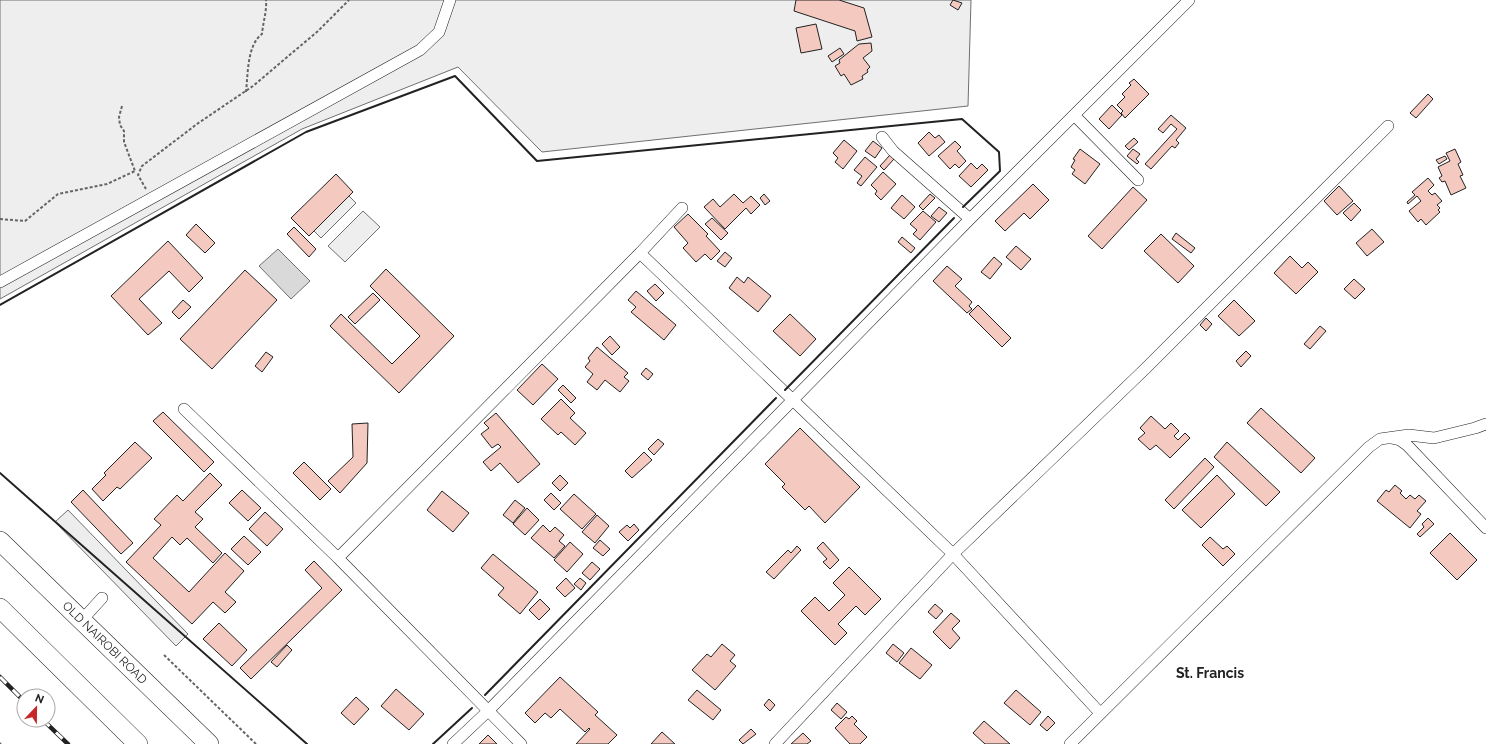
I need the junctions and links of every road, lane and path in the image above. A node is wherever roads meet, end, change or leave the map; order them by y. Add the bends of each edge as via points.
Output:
1 (266, 0) edge
2 (349, 0) edge
3 (450, 0) edge
4 (1189, 0) edge
5 (246, 92) junction
6 (122, 106) dead end
7 (1074, 115) junction
8 (1388, 126) dead end
9 (882, 137) dead end
10 (135, 171) junction
11 (138, 174) junction
12 (1138, 180) dead end
13 (150, 199) junction
14 (682, 208) dead end
15 (970, 218) junction
16 (0, 220) edge
17 (640, 253) junction
18 (0, 282) edge
19 (791, 400) junction
20 (184, 408) dead end
21 (1486, 424) edge
22 (1391, 438) junction
23 (1486, 528) edge
24 (4, 552) edge
25 (953, 554) junction
26 (338, 558) junction
27 (102, 598) dead end
28 (0, 608) edge
29 (82, 620) junction
30 (164, 655) dead end
31 (487, 712) junction
32 (1100, 713) junction
33 (138, 744) edge
34 (209, 744) edge
35 (256, 744) edge
36 (453, 744) edge
37 (521, 744) edge
38 (775, 744) edge
39 (1070, 744) edge

1 - 5 path via 262,34 256,38 251,51
2 - 5 path
3 - 13 street via 439,32 420,50
4 - 7 street
5 - 11 path via 197,124 142,166
6 - 10 path via 120,125
7 - 12 street
7 - 15 street
8 - 25 street via 1146,368
9 - 15 street via 893,151
10 - 11 path
10 - 16 path via 107,184 58,194 25,221
11 - 13 path
13 - 18 street
14 - 17 street
15 - 19 street
17 - 19 street
17 - 26 street
19 - 25 street
19 - 31 street
20 - 26 street
21 - 22 street via 1434,438 1410,435
22 - 23 street via 1407,445
22 - 32 street via 1380,439 1370,447
24 - 29 highway, OLD NAIROBI ROAD
25 - 32 street
25 - 38 street
26 - 31 street
27 - 29 street
28 - 33 highway
29 - 34 highway, OLD NAIROBI ROAD
30 - 35 path
31 - 36 street
31 - 37 street
32 - 39 street

